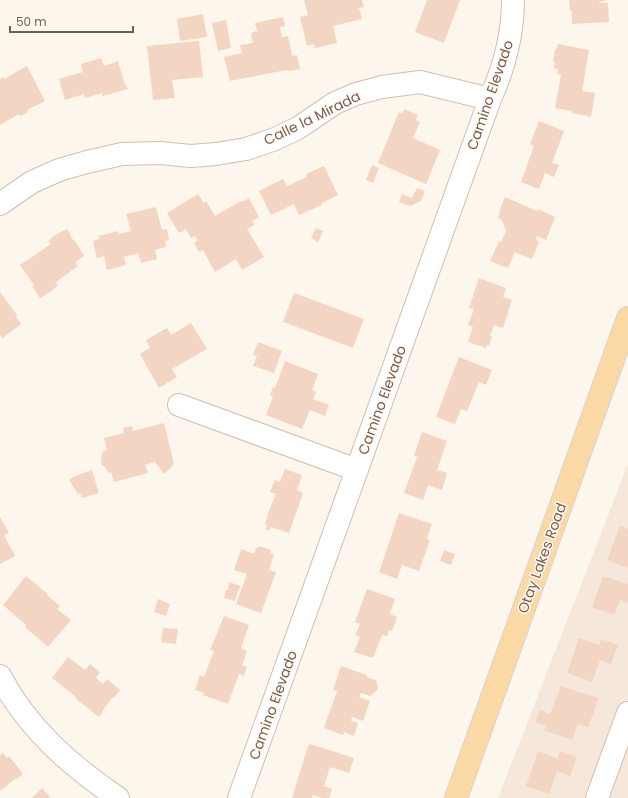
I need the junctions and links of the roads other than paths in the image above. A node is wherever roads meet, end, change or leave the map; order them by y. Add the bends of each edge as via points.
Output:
1 (513, 0) edge
2 (490, 99) junction
3 (0, 204) edge
4 (628, 318) edge
5 (179, 405) dead end
6 (357, 470) junction
7 (0, 676) edge
8 (628, 713) edge
9 (118, 798) edge
10 (239, 798) edge
11 (456, 798) edge
12 (597, 798) edge

1 - 2 street, Camino Elevado via 508,48
2 - 3 street, Calle la Mirada via 420,82 382,86 335,103 298,128 246,149 191,156 122,154 59,170 32,182
2 - 6 street, Camino Elevado
4 - 11 main road, Otay Lakes Road
5 - 6 street
6 - 10 street, Camino Elevado
7 - 9 street via 22,711 52,745 78,769
8 - 12 street

